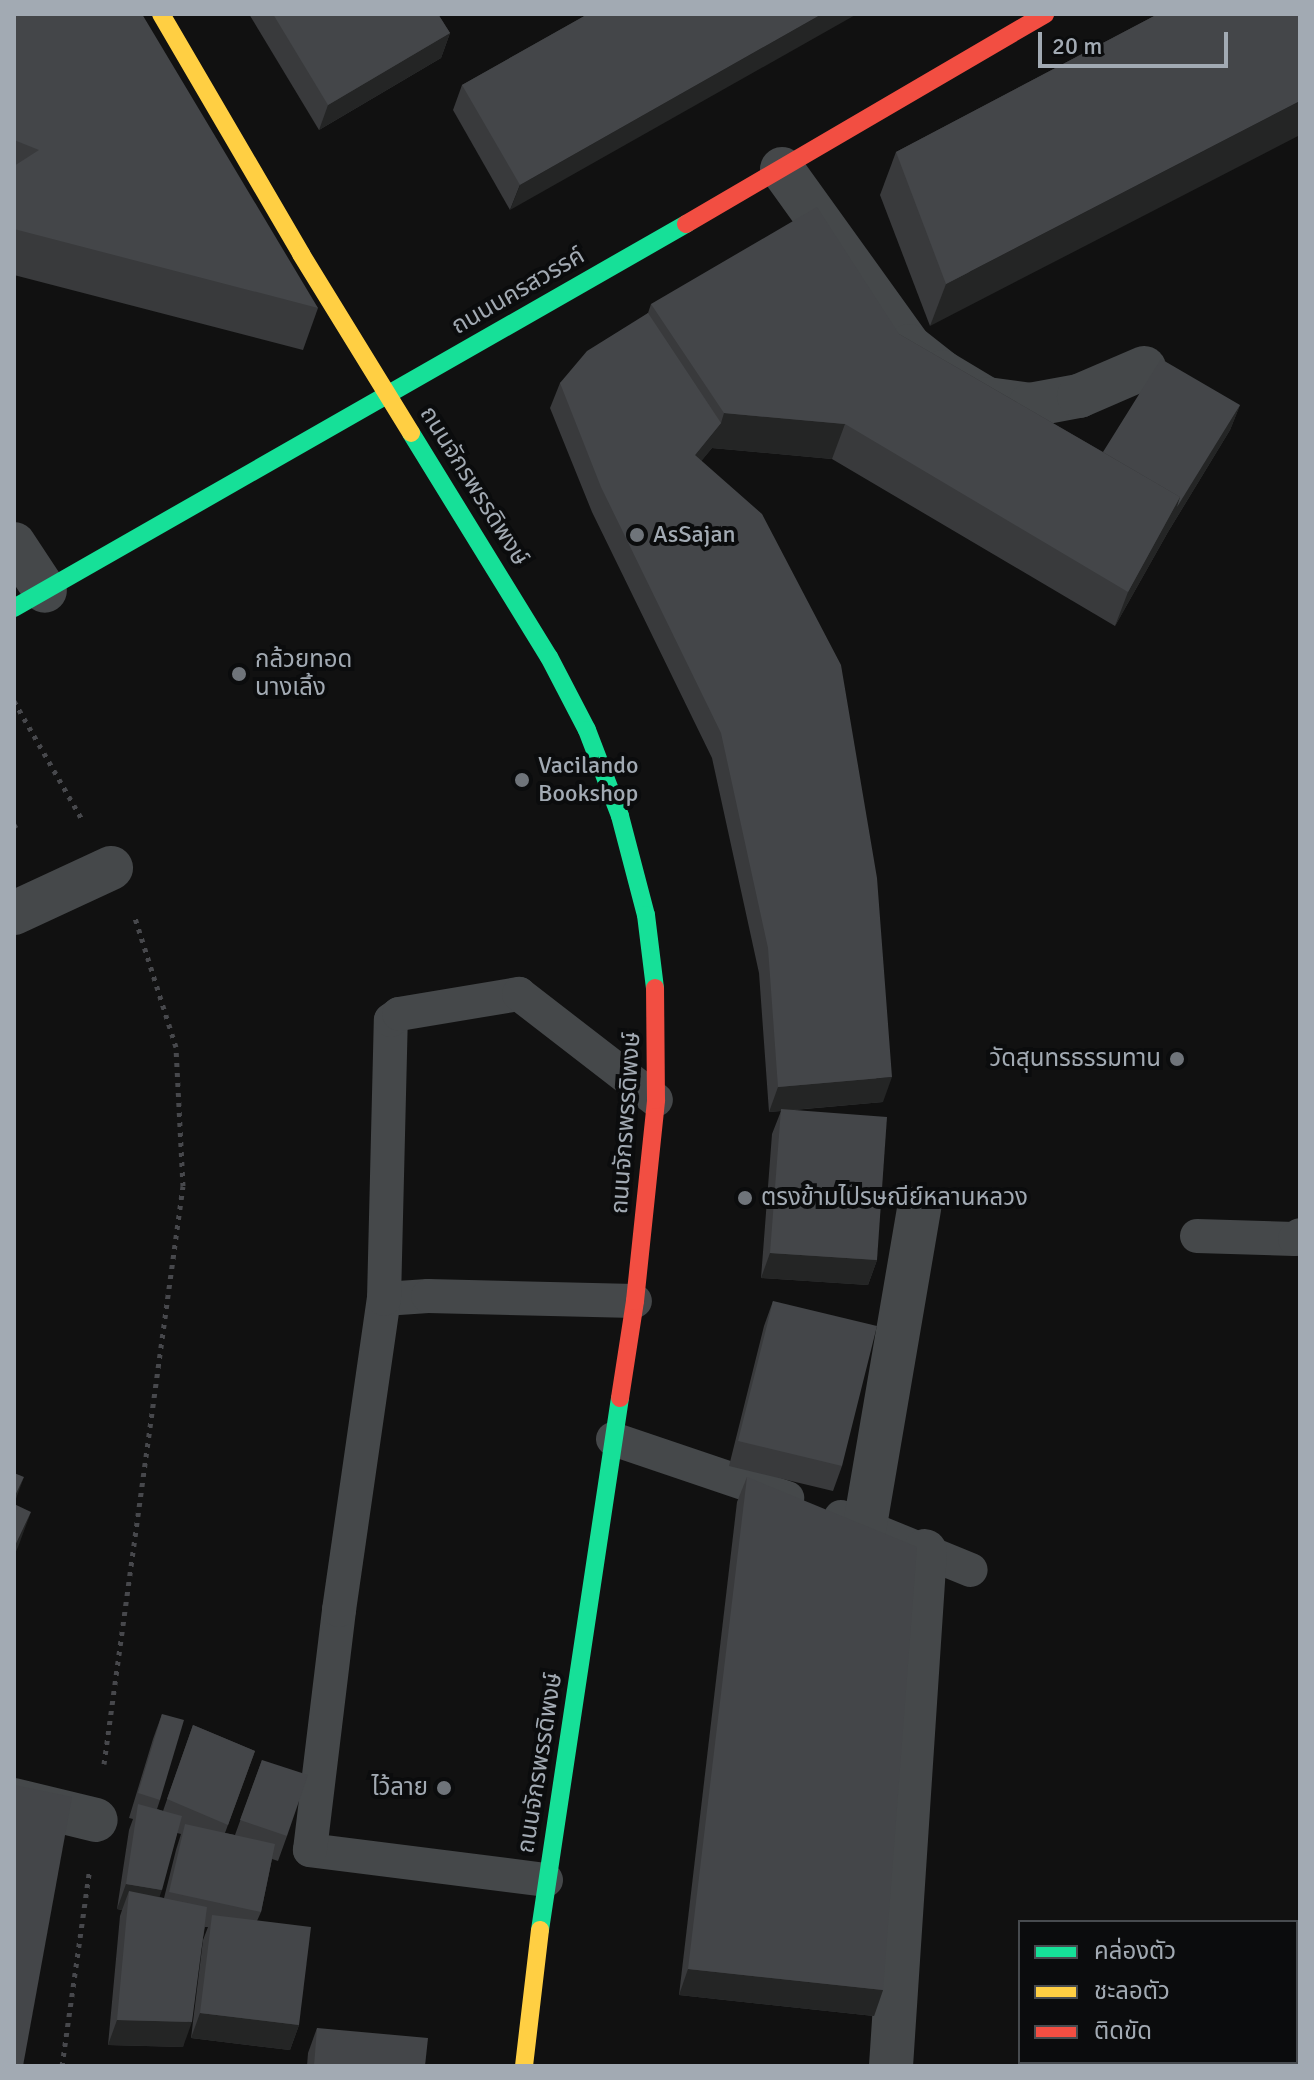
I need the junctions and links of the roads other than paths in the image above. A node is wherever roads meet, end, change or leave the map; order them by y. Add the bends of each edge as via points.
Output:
1 (161, 14) edge
2 (1045, 14) edge
3 (782, 169) junction
4 (1144, 368) dead end
5 (387, 394) junction
6 (14, 544) edge
7 (30, 599) edge
8 (111, 868) road end
9 (14, 913) edge
10 (656, 1100) junction
11 (919, 1208) dead end
12 (1300, 1235) edge
13 (1197, 1236) dead end
14 (384, 1299) junction
15 (635, 1301) junction
16 (613, 1439) junction
17 (865, 1525) junction
18 (925, 1551) junction
19 (971, 1570) dead end
20 (14, 1800) edge
21 (96, 1820) road end
22 (546, 1880) junction
23 (524, 2066) edge
24 (891, 2066) edge

1 - 5 main road, ถนนจักรพรรดิพงษ์
2 - 3 main road, ถนนนครสวรรค์
3 - 4 street via 909,346 987,399 1030,405 1079,396
3 - 5 main road, ถนนนครสวรรค์
5 - 7 main road, ถนนนครสวรรค์
5 - 10 main road, ถนนจักรพรรดิพงษ์ via 549,657 609,787 646,915 657,1009
6 - 7 street
8 - 9 street
10 - 14 lane via 519,994 395,1016 387,1073
10 - 15 main road, ถนนจักรพรรดิพงษ์
11 - 17 street
12 - 13 lane
14 - 15 lane
14 - 22 lane via 310,1850
15 - 16 main road, ถนนจักรพรรดิพงษ์
16 - 17 lane
16 - 22 main road, ถนนจักรพรรดิพงษ์
17 - 18 lane
18 - 19 lane
18 - 24 street
20 - 21 street
22 - 23 main road, ถนนจักรพรรดิพงษ์

